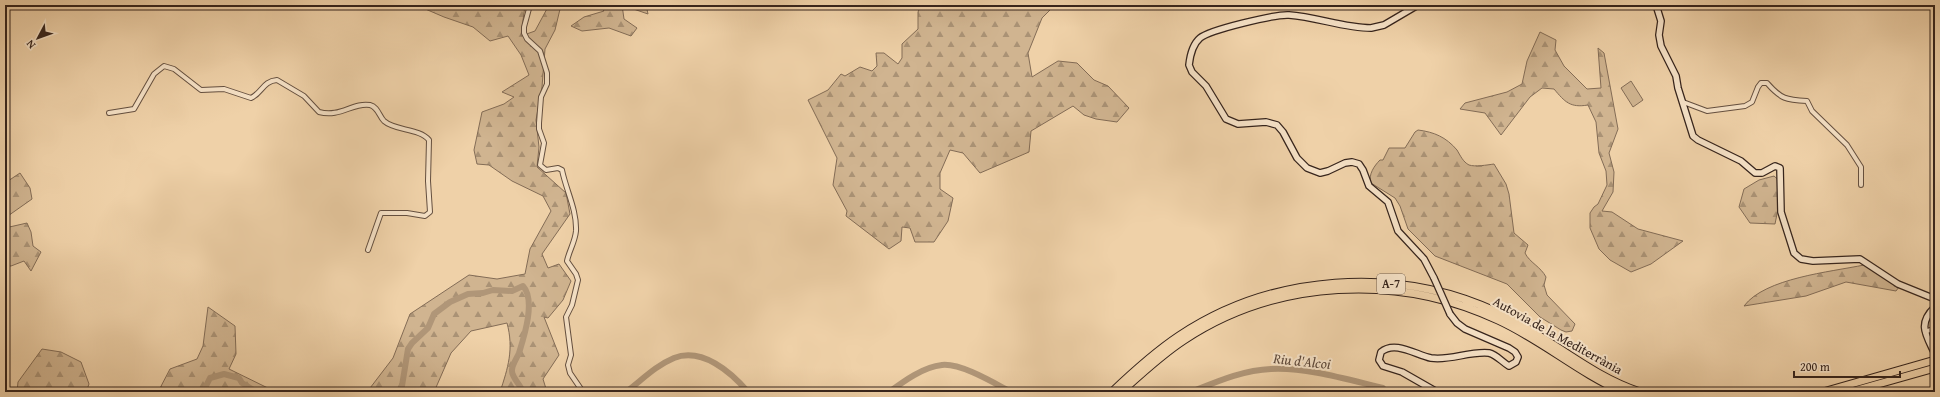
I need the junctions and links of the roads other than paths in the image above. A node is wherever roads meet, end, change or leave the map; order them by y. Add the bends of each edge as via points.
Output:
1 (530, 5) edge
2 (1418, 5) edge
3 (1656, 5) edge
4 (1682, 102) junction
5 (109, 113) dead end
6 (1861, 185) dead end
7 (368, 250) dead end
8 (1935, 299) edge
9 (1935, 307) edge
10 (1935, 328) edge
11 (1192, 332) junction
12 (1925, 332) junction
13 (1935, 354) edge
14 (1935, 360) edge
15 (1583, 367) junction
16 (1935, 368) edge
17 (583, 392) edge
18 (1112, 392) edge
19 (1121, 392) edge
20 (1437, 392) edge
21 (1623, 392) edge
22 (1640, 392) edge
23 (1823, 392) edge
24 (1850, 392) edge

1 - 17 street via 524,33 540,51 547,73 547,84 541,97 539,123 544,143 540,165 546,170 562,170 575,225 574,243 567,261 578,280 566,319 571,355 568,369
2 - 20 street, bridge via 1384,25 1371,28 1285,15 1209,33 1196,42 1189,66 1206,86 1226,118 1238,124 1266,122 1277,125 1306,168 1320,173 1346,163 1359,164 1369,186 1388,202 1398,232 1424,259 1450,314 1461,326 1509,348 1518,357 1516,362 1509,366 1490,354 1438,359 1404,349 1386,349 1381,352 1379,360 1383,366 1402,372
3 - 4 street via 1661,21 1661,46 1676,76
4 - 6 street via 1707,111 1745,106 1752,102 1761,83 1767,83 1785,100 1807,101 1812,110 1847,145 1861,167
4 - 8 street via 1696,139 1741,161 1756,172 1762,173 1775,166 1780,168 1782,215 1795,255 1813,261 1859,259 1898,284
5 - 7 street via 134,109 154,74 164,66 174,69 195,87 205,91 224,89 251,98 266,83 277,80 304,96 319,112 335,114 350,108 372,106 385,122 429,140 430,212 425,216 381,213
9 - 12 street via 1926,318
10 - 12 street
11 - 15 highway, Autovia de la Mediterrània / A-7 via 1221,312 1271,294 1325,284 1383,283 1429,290 1479,305 1514,321
11 - 18 highway, Autovia de la Mediterrània / A-7 via 1148,359
11 - 19 highway, Autovia de la Mediterrània / A-7
12 - 13 street
14 - 23 highway
15 - 21 highway, Autovia de la Mediterrània / A-7
15 - 22 highway, Autovia de la Mediterrània / A-7
16 - 24 highway

